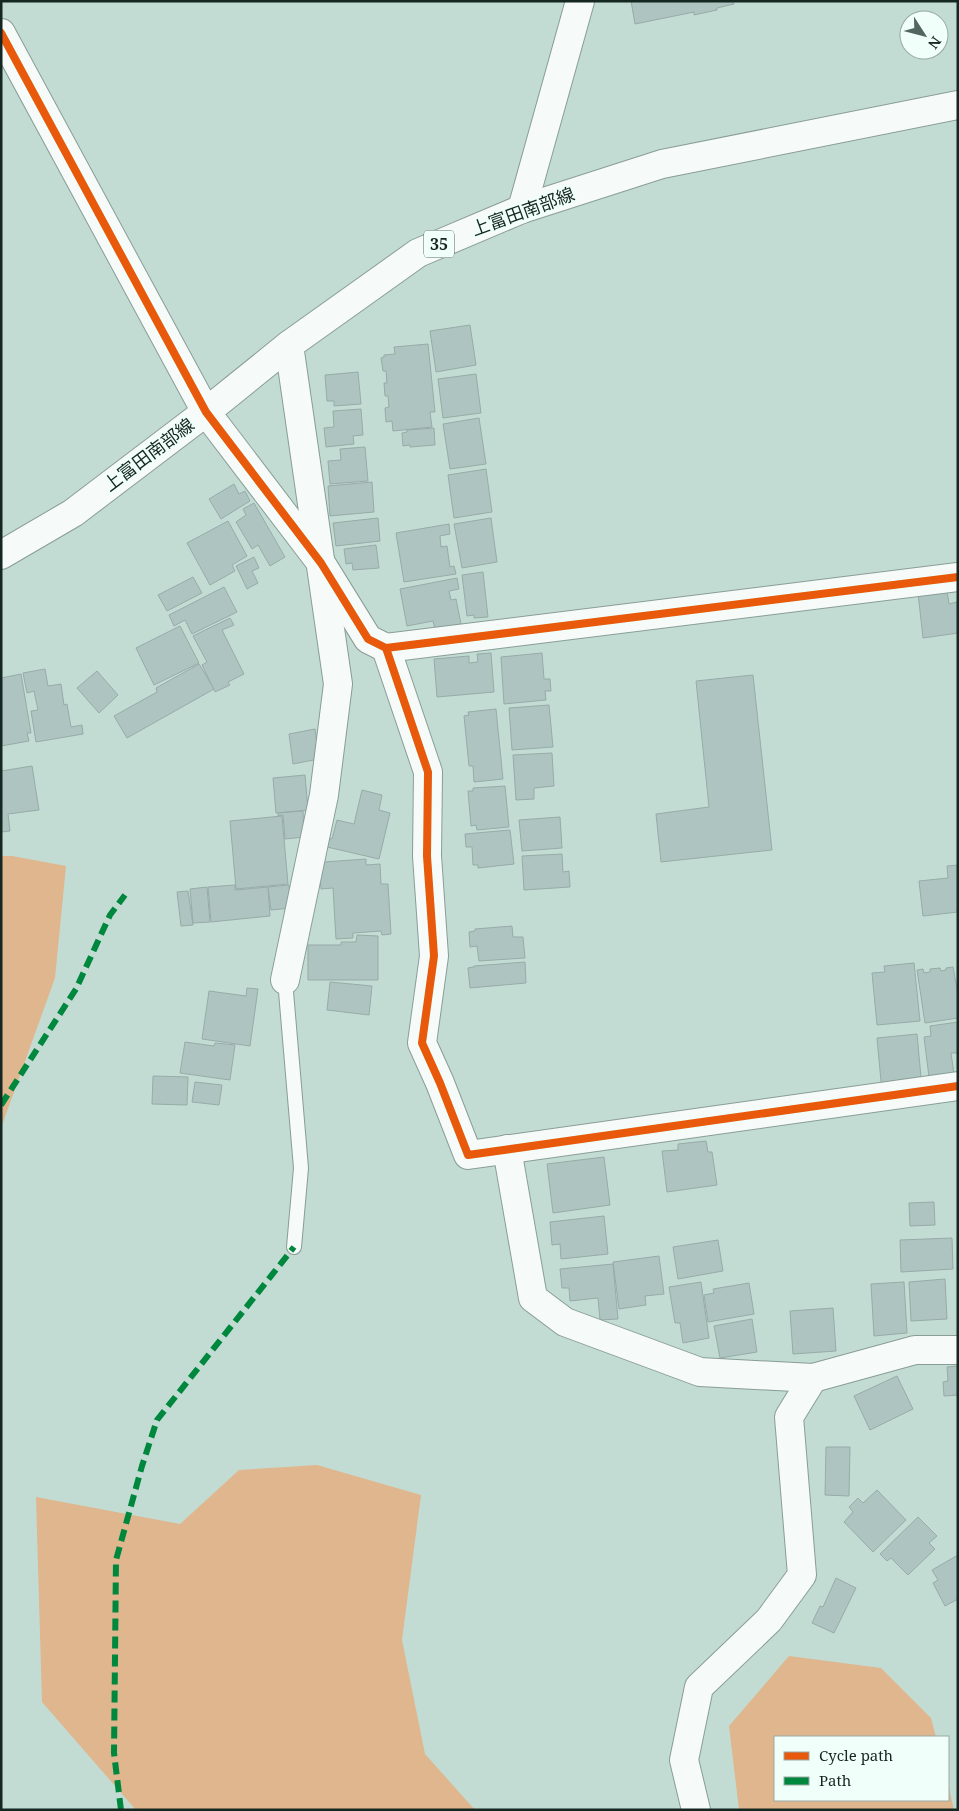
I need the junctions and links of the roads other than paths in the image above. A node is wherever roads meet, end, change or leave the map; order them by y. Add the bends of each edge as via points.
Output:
1 (580, 1) edge
2 (1, 33) edge
3 (958, 106) edge
4 (522, 209) junction
5 (289, 345) junction
6 (206, 412) junction
7 (1, 555) edge
8 (321, 563) junction
9 (958, 577) edge
10 (386, 648) junction
11 (285, 980) joint
12 (958, 1086) edge
13 (507, 1149) junction
14 (294, 1247) dead end
15 (958, 1350) edge
16 (813, 1378) junction
17 (696, 1810) edge

1 - 4 street
2 - 6 street
3 - 4 street, 上富田南部線 / 35 via 662,164
4 - 5 street, 上富田南部線 / 35 via 418,253
5 - 6 street, 上富田南部線 / 35
5 - 8 street
6 - 7 street, 上富田南部線 / 35 via 73,513
6 - 8 street
8 - 10 street via 368,639
8 - 11 street via 338,684 324,795
9 - 10 street
10 - 13 street via 428,772 427,856 434,956 422,1043 468,1155
11 - 14 lane via 302,1168
12 - 13 street
13 - 16 street via 533,1298 565,1322 700,1372
15 - 16 street via 914,1350
16 - 17 street via 789,1418 802,1575 769,1620 699,1687 684,1760

